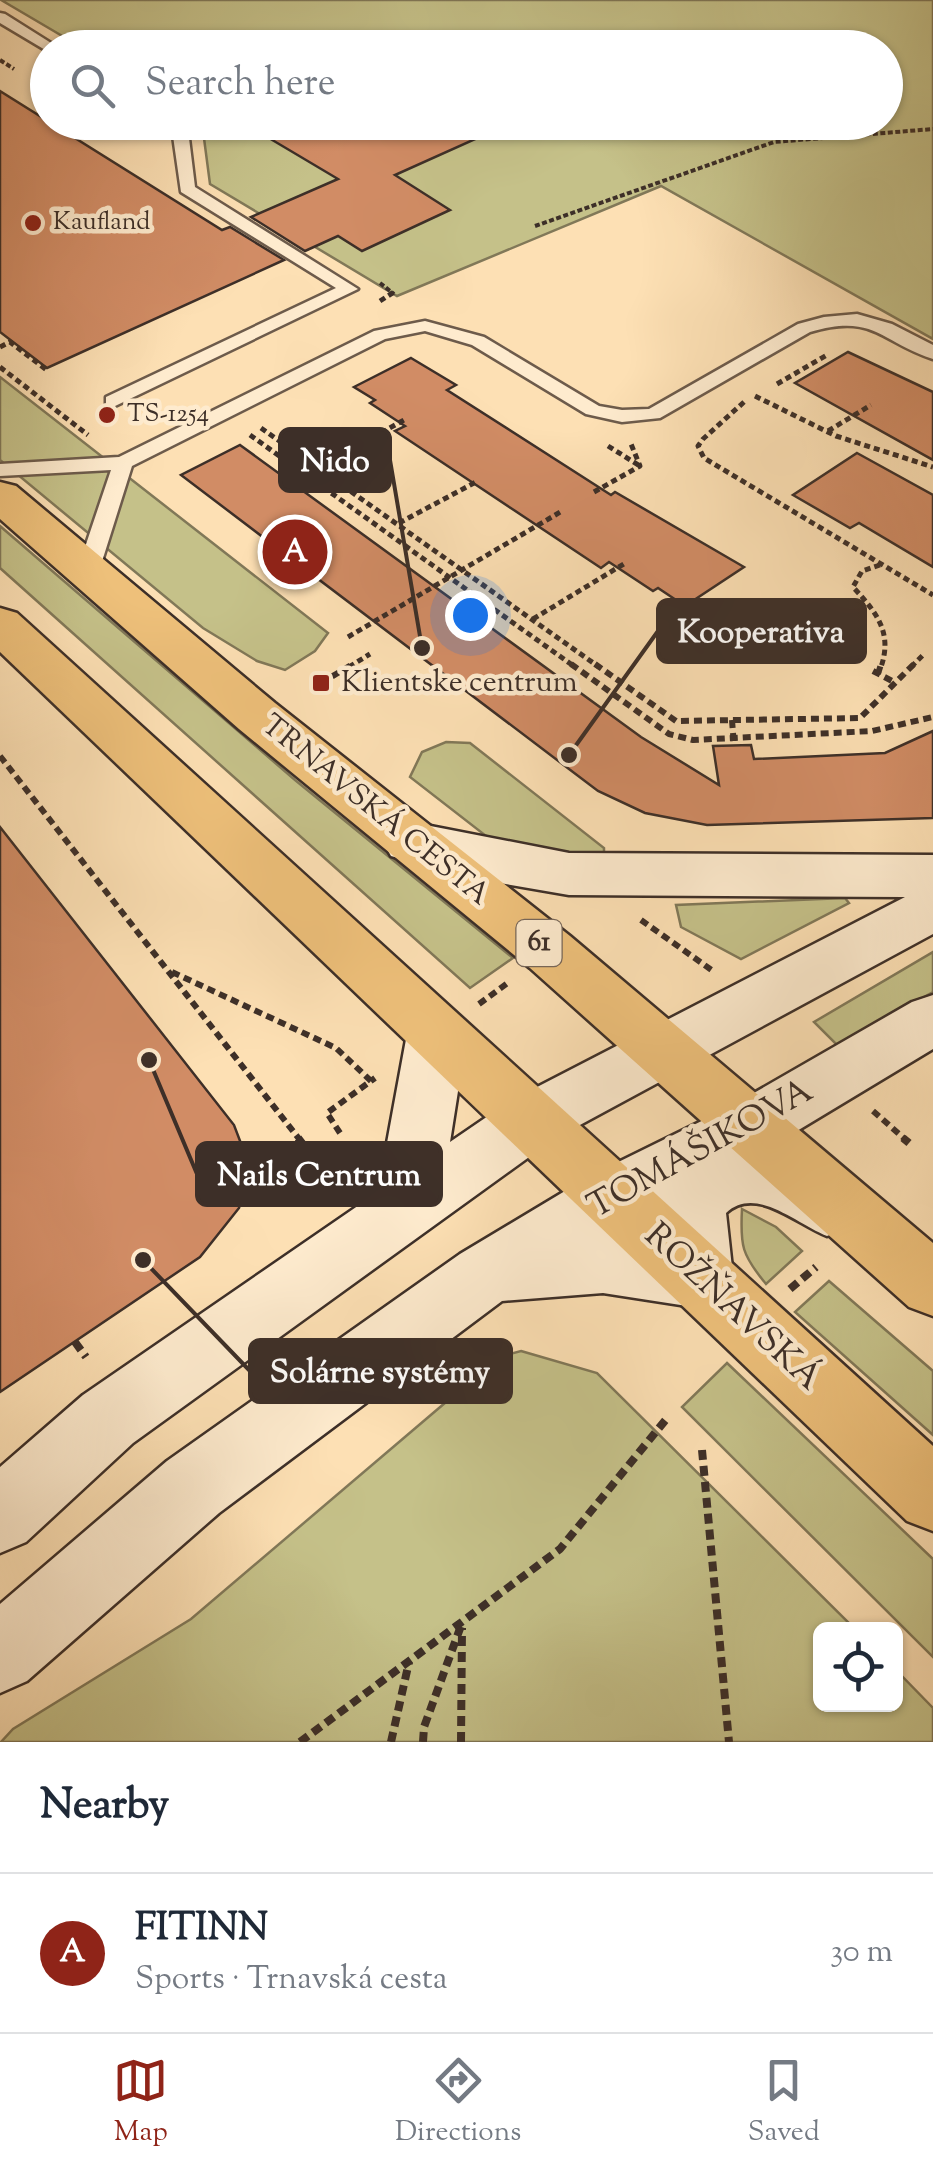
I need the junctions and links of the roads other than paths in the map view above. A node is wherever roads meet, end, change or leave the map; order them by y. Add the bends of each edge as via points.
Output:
1 (0, 17) edge
2 (30, 35) edge
3 (181, 140) edge
4 (933, 353) edge
5 (113, 401) dead end
6 (122, 462) junction
7 (0, 470) edge
8 (0, 496) edge
9 (88, 571) junction
10 (0, 624) edge
11 (410, 842) junction
12 (933, 876) edge
13 (933, 908) edge
14 (460, 1017) junction
15 (933, 1019) edge
16 (663, 1050) junction
17 (532, 1120) junction
18 (748, 1128) junction
19 (613, 1196) junction
20 (408, 1205) junction
21 (840, 1247) junction
22 (483, 1276) junction
23 (700, 1277) junction
24 (933, 1285) edge
25 (933, 1495) edge
26 (0, 1516) edge
27 (0, 1654) edge

1 - 2 lane
3 - 5 lane via 187,189 349,289
4 - 6 lane via 878,322 827,320 653,414 622,416 593,410 478,342 425,326 380,335
6 - 7 lane
6 - 9 lane
8 - 9 main road, TRNAVSKÁ CESTA / 61
9 - 11 main road, TRNAVSKÁ CESTA / 61
10 - 14 main road
11 - 12 main road via 568,874
11 - 16 main road, TRNAVSKÁ CESTA / 61
13 - 16 main road
14 - 17 main road
14 - 20 main road
15 - 18 main road, TOMÁŠIKOVA
16 - 17 main road
16 - 18 main road, TRNAVSKÁ CESTA / 61
17 - 19 main road, ROŽŇAVSKÁ
17 - 20 main road
18 - 19 main road, TOMÁŠIKOVA
18 - 21 main road, 61
19 - 22 main road, TOMÁŠIKOVA
19 - 23 main road, ROŽŇAVSKÁ
20 - 26 main road via 108,1419
21 - 23 main road via 768,1173 722,1176 694,1202
21 - 24 main road, 61
22 - 23 main road via 562,1260 638,1262
22 - 27 main road, TOMÁŠIKOVA via 193,1487
23 - 25 main road, ROŽŇAVSKÁ

